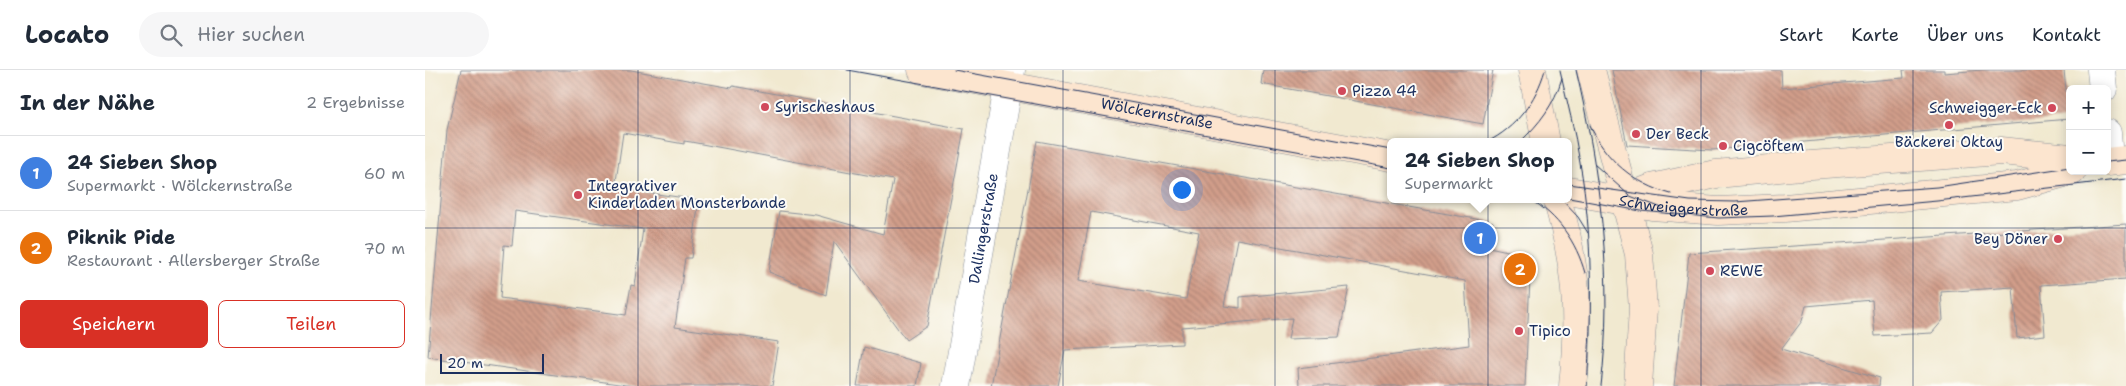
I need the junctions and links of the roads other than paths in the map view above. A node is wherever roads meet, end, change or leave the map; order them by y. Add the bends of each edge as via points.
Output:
1 (922, 70) edge
2 (1532, 70) edge
3 (1591, 70) edge
4 (2101, 70) edge
5 (1010, 78) edge
6 (2103, 85) edge
7 (1545, 138) edge
8 (1387, 156) edge
9 (2066, 158) edge
10 (2066, 173) edge
11 (1572, 191) edge
12 (1624, 200) junction
13 (1558, 203) edge
14 (956, 386) edge
15 (1573, 386) edge
16 (1638, 386) edge

1 - 5 main road, Wölckernstraße
2 - 7 main road
3 - 12 main road
4 - 6 street
5 - 8 main road, Wölckernstraße
5 - 14 street, Dallingerstraße
9 - 12 main road, Schweiggerstraße via 2001,151 1784,167 1716,174 1652,188
10 - 12 main road, Schweiggerstraße via 2017,186 1785,208 1718,211 1678,209
11 - 12 main road
12 - 16 main road via 1639,254 1643,288
13 - 15 main road via 1571,245 1578,317

